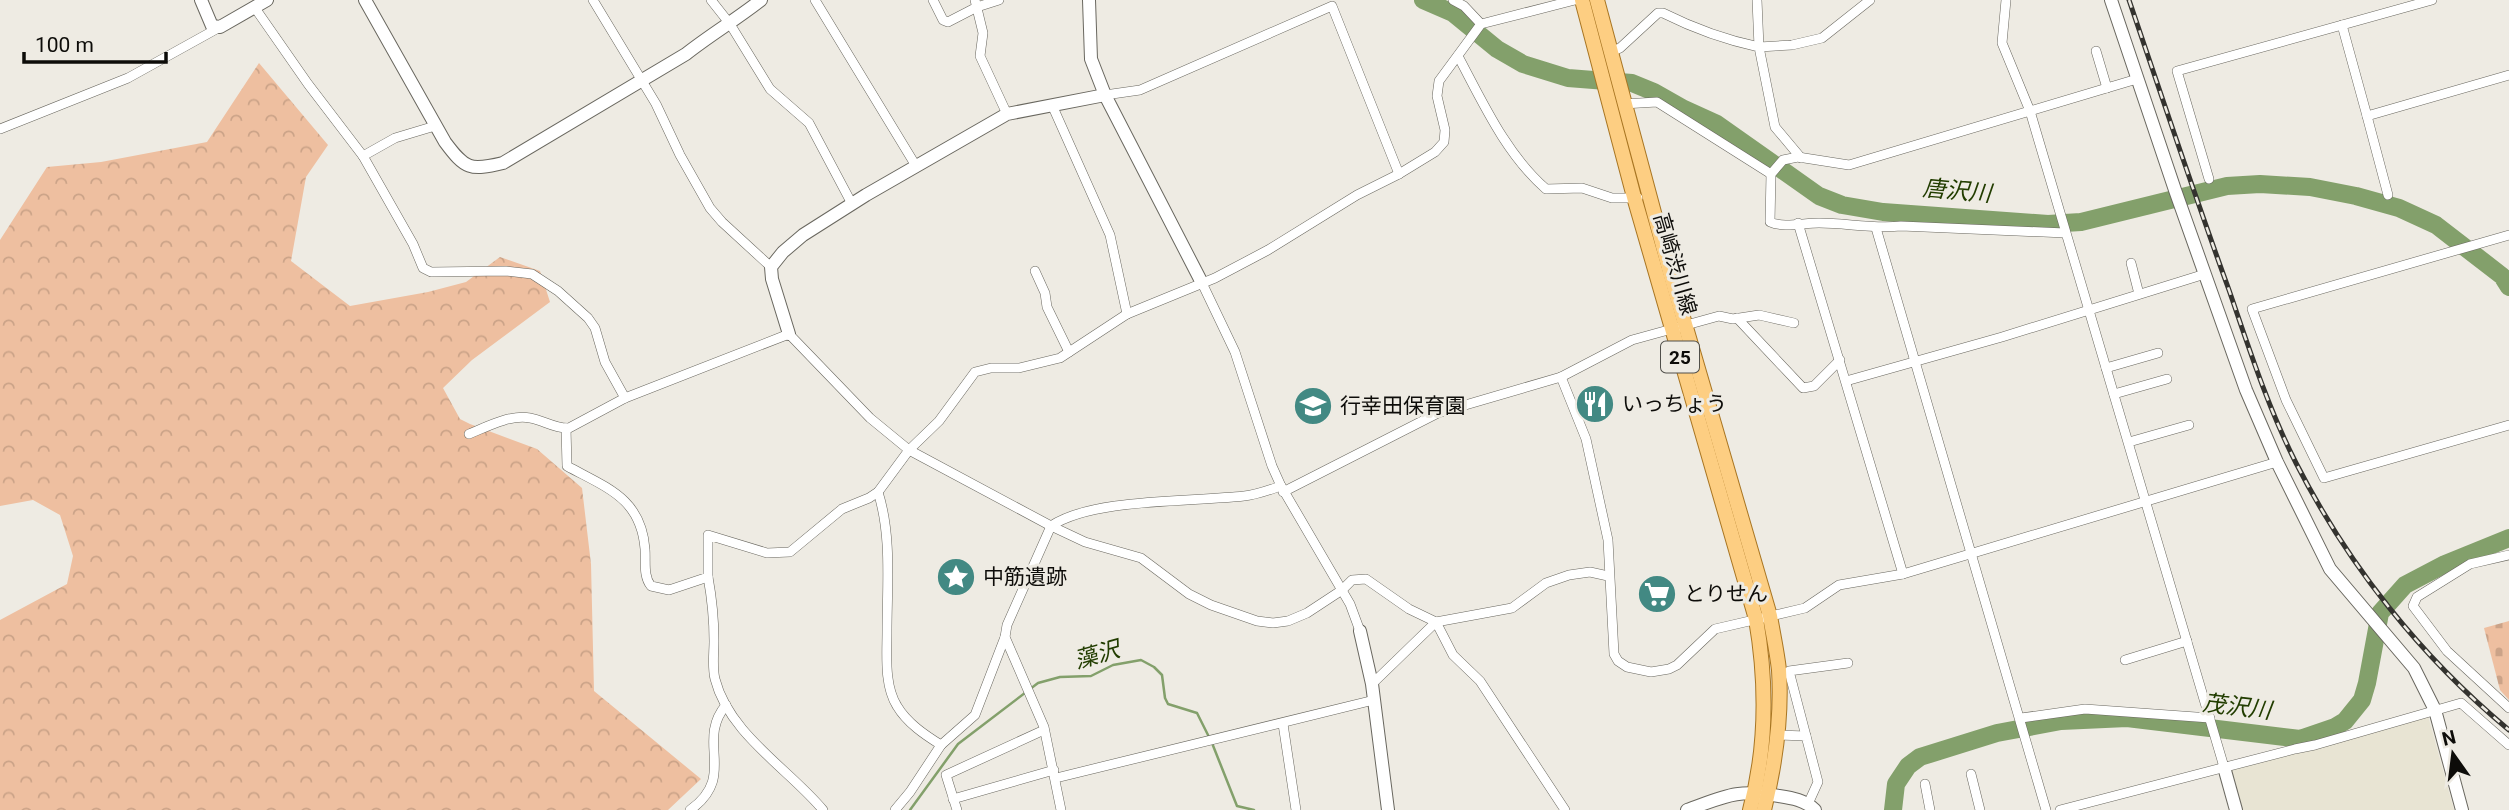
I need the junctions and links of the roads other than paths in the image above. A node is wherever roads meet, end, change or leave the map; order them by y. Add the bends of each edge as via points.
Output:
1 (201, 0) edge
2 (267, 0) edge
3 (365, 0) edge
4 (593, 0) edge
5 (711, 0) edge
6 (761, 0) edge
7 (815, 0) edge
8 (933, 0) edge
9 (999, 0) edge
10 (1089, 0) edge
11 (1453, 0) edge
12 (1575, 0) edge
13 (1583, 0) edge
14 (1597, 0) edge
15 (1757, 0) edge
16 (1870, 0) edge
17 (2006, 0) edge
18 (2111, 0) edge
19 (2432, 0) edge
20 (976, 4) edge
21 (255, 8) junction
22 (730, 24) junction
23 (1481, 24) junction
24 (2342, 25) junction
25 (220, 27) junction
26 (1759, 47) junction
27 (1610, 51) junction
28 (2096, 51) dead end
29 (1458, 56) junction
30 (1609, 74) junction
31 (2509, 75) edge
32 (2137, 79) junction
33 (641, 80) junction
34 (2107, 88) junction
35 (1105, 95) junction
36 (1617, 98) junction
37 (1052, 105) junction
38 (2030, 111) junction
39 (1007, 114) junction
40 (2367, 116) junction
41 (435, 126) junction
42 (0, 129) edge
43 (363, 156) junction
44 (1801, 158) junction
45 (916, 166) junction
46 (1399, 174) junction
47 (1772, 174) junction
48 (2209, 179) dead end
49 (2388, 195) dead end
50 (1634, 197) junction
51 (1650, 199) junction
52 (852, 204) junction
53 (1798, 223) junction
54 (1876, 228) junction
55 (2065, 231) junction
56 (2509, 235) edge
57 (2130, 263) dead end
58 (771, 267) junction
59 (1035, 271) dead end
60 (2205, 274) junction
61 (1202, 283) junction
62 (2139, 294) junction
63 (2088, 310) junction
64 (1127, 314) junction
65 (1737, 318) junction
66 (1794, 323) dead end
67 (1678, 327) junction
68 (789, 334) junction
69 (1069, 352) junction
70 (2158, 353) dead end
71 (1840, 360) junction
72 (1916, 361) junction
73 (2106, 368) junction
74 (1561, 377) junction
75 (2167, 379) dead end
76 (1846, 381) junction
77 (2114, 394) junction
78 (625, 398) junction
79 (2189, 425) dead end
80 (2509, 425) edge
81 (566, 428) junction
82 (469, 434) dead end
83 (2129, 442) junction
84 (909, 450) junction
85 (2277, 462) junction
86 (1282, 489) junction
87 (878, 492) junction
88 (2147, 502) junction
89 (1051, 526) junction
90 (1973, 553) junction
91 (2509, 555) edge
92 (1903, 574) junction
93 (1608, 576) junction
94 (708, 577) junction
95 (1342, 590) junction
96 (1763, 618) junction
97 (1436, 622) junction
98 (1360, 631) joint
99 (1005, 637) junction
100 (2187, 641) junction
101 (2125, 660) dead end
102 (1848, 663) dead end
103 (1372, 684) junction
104 (1374, 700) junction
105 (726, 705) junction
106 (2509, 708) edge
107 (2435, 710) junction
108 (2210, 718) junction
109 (2021, 719) junction
110 (1283, 724) junction
111 (1045, 730) junction
112 (1776, 735) junction
113 (1807, 736) junction
114 (941, 745) junction
115 (2509, 745) edge
116 (2224, 767) junction
117 (1055, 774) junction
118 (1970, 774) dead end
119 (1925, 784) dead end
120 (1761, 793) junction
121 (953, 799) junction
122 (1811, 807) edge
123 (690, 810) edge
124 (823, 810) edge
125 (895, 810) edge
126 (957, 810) edge
127 (1061, 810) edge
128 (1296, 810) edge
129 (1388, 810) edge
130 (1565, 810) edge
131 (1687, 810) edge
132 (1750, 810) edge
133 (1764, 810) edge
134 (1930, 810) edge
135 (1980, 810) edge
136 (2046, 810) edge
137 (2060, 810) edge
138 (2236, 810) edge
139 (2462, 810) edge

1 - 25 street via 209,22
2 - 21 street
3 - 41 street
4 - 33 street
5 - 22 street
6 - 22 street
7 - 45 street
8 - 20 street via 948,22
9 - 20 street
10 - 35 street via 1091,59
11 - 23 street
12 - 23 street
13 - 30 main road, 高崎渋川線 / 25
14 - 27 main road, 高崎渋川線 / 25
15 - 26 street
16 - 26 street via 1822,38
17 - 38 street via 2003,43
18 - 32 street
19 - 24 street
20 - 39 street via 983,33 980,56
21 - 25 street
21 - 43 street
22 - 33 street
22 - 52 street via 770,89 808,123
23 - 29 street
24 - 40 street
24 - 48 street via 2177,71
25 - 42 street via 128,78
26 - 27 street via 1658,13 1620,48
26 - 44 street via 1775,127
27 - 30 main road, 高崎渋川線 / 25
28 - 34 street
29 - 46 street via 1436,90 1444,142 1436,152
29 - 50 street via 1493,122 1526,171 1546,189 1582,188 1612,198
30 - 36 main road, 高崎渋川線 / 25
31 - 40 street
32 - 34 street
32 - 60 street
33 - 41 street via 503,163 487,167 459,161
33 - 58 street via 710,208
34 - 38 street
35 - 37 street
35 - 46 street via 1140,90 1332,6
35 - 61 street
36 - 47 street via 1657,102
36 - 50 main road, 高崎渋川線 / 25
36 - 51 main road, 高崎渋川線 / 25
37 - 39 street
37 - 64 street via 1110,235
38 - 44 street via 1849,165
38 - 55 street
39 - 45 street
40 - 49 street
41 - 43 street via 395,138
43 - 78 street via 423,268 431,272 532,274 589,318
44 - 47 street via 1783,160
45 - 52 street
46 - 61 street
47 - 53 street via 1770,222
50 - 51 street
50 - 67 main road, 高崎渋川線 / 25
51 - 67 main road, 高崎渋川線 / 25
52 - 58 street via 803,235
53 - 54 street
53 - 71 street
54 - 55 street
54 - 72 street
55 - 63 street
56 - 80 street via 2252,309 2286,400 2324,478
57 - 62 street
58 - 68 street
59 - 69 street
60 - 62 street
60 - 85 street
61 - 64 street
61 - 86 street via 1235,352
62 - 63 street
63 - 72 street
63 - 73 street
64 - 69 street
65 - 66 street via 1759,314
65 - 67 street via 1719,316
65 - 71 street via 1803,388 1814,386
67 - 74 street via 1632,340
67 - 96 main road, 高崎渋川線 / 25
68 - 78 street
68 - 84 street via 870,418
69 - 84 street via 1019,368 975,372 939,421
70 - 73 street
71 - 76 street
72 - 76 street
72 - 90 street
73 - 77 street
74 - 86 street via 1438,413
74 - 93 street via 1586,439 1608,540
75 - 77 street
76 - 92 street
77 - 83 street
78 - 81 street
79 - 83 street
81 - 82 street via 529,417
81 - 94 street via 567,467 618,493 634,511 644,542 646,580 651,586 669,590
83 - 88 street
84 - 87 street
84 - 89 street
85 - 88 street
85 - 107 street via 2330,569 2414,668
86 - 89 street via 1094,509
86 - 95 street
87 - 94 street via 842,509 790,552 767,553 708,536
87 - 114 street via 887,533 890,692 906,718
88 - 90 street
88 - 100 street
89 - 95 street via 1085,542 1141,558 1189,594 1257,621 1288,621
89 - 99 street
90 - 92 street
90 - 109 street
91 - 106 street via 2470,564 2417,597 2413,606 2447,650
92 - 96 street via 1839,585 1805,607
93 - 96 street via 1614,654 1627,667 1651,673 1669,669 1715,629
93 - 97 street via 1590,572 1569,575 1546,583 1512,608
94 - 105 street via 715,677
95 - 97 street via 1352,580 1366,579
95 - 98 street
96 - 112 main road, 25 via 1779,668
96 - 120 main road, 25
97 - 103 street
97 - 130 street via 1453,655 1480,681
98 - 103 street
99 - 111 street
99 - 114 street via 975,715
100 - 101 street
100 - 108 street
102 - 113 street via 1789,671
103 - 104 street
104 - 110 street
104 - 129 street
105 - 123 street via 715,727 714,780
105 - 124 street via 779,769
107 - 115 street via 2462,703
107 - 116 street
107 - 139 street
108 - 109 street via 2085,709
108 - 116 street
109 - 136 street
110 - 117 street
110 - 128 street
111 - 117 street
111 - 121 street via 946,775
112 - 113 street
112 - 120 main road, 25
113 - 122 street via 1818,782
114 - 125 street
116 - 137 street
116 - 138 street
117 - 121 street
117 - 127 street
118 - 135 street
119 - 134 street
120 - 122 street
120 - 131 street via 1730,794
120 - 132 main road, 25
120 - 133 main road, 25
121 - 126 street

